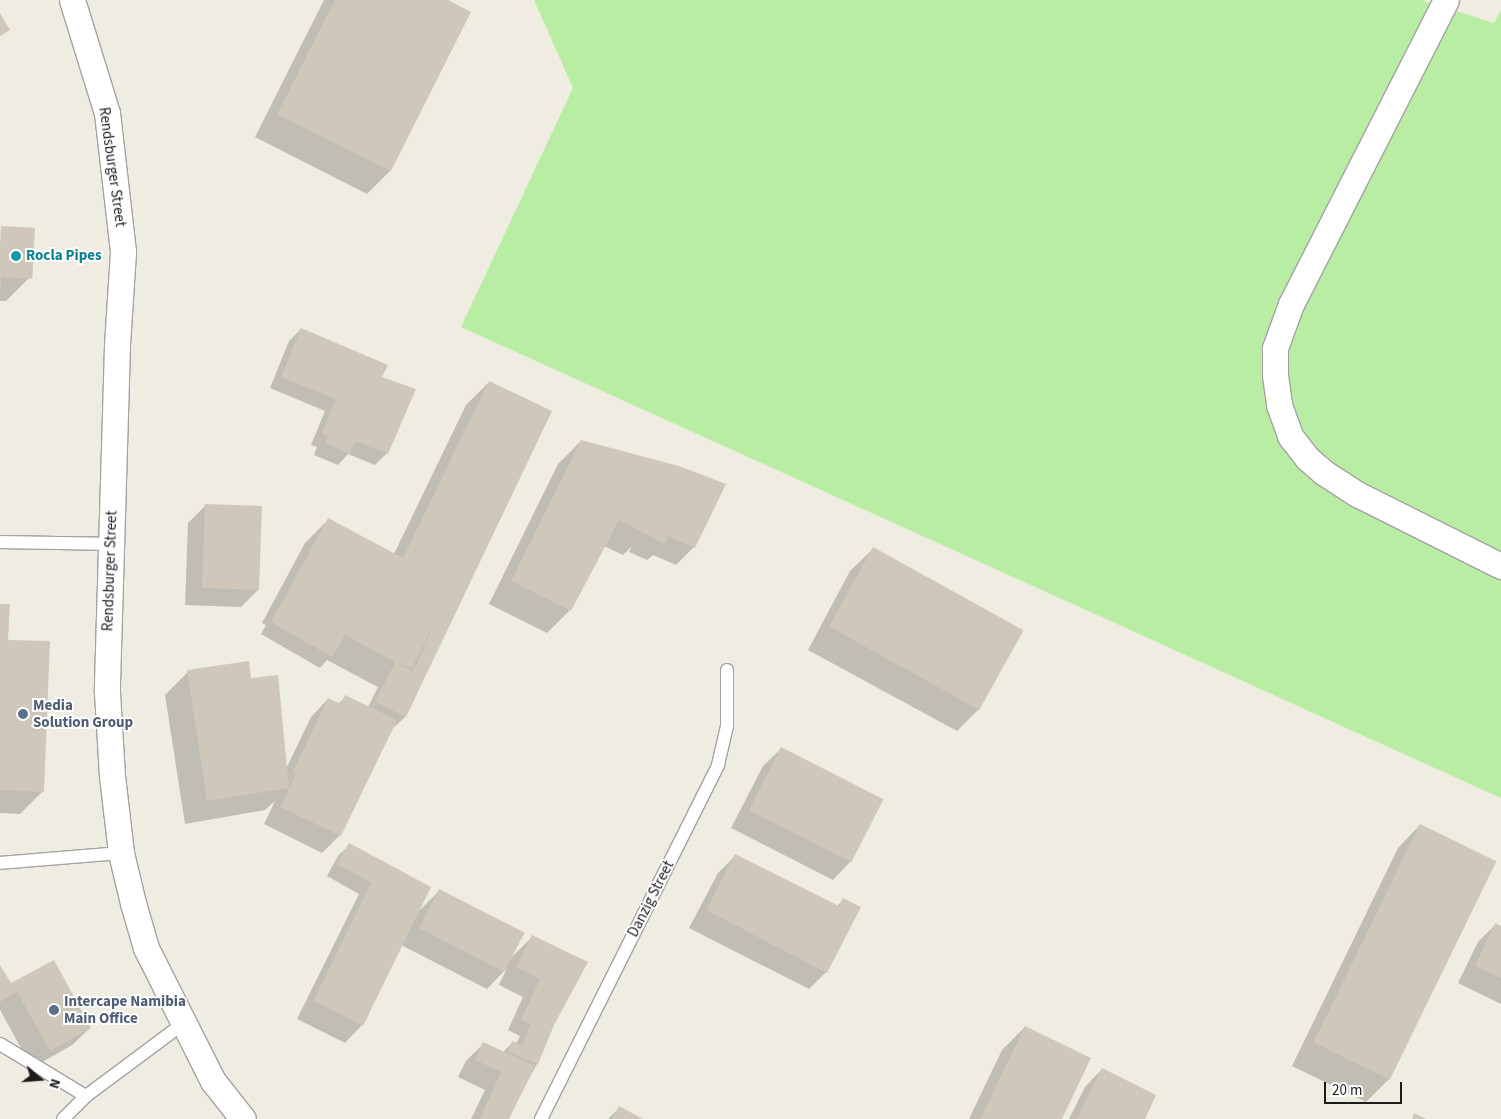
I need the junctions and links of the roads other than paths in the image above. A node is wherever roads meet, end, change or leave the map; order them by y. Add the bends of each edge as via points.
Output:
1 (72, 0) edge
2 (1446, 0) edge
3 (0, 542) edge
4 (111, 544) junction
5 (1501, 566) edge
6 (727, 670) dead end
7 (122, 853) junction
8 (0, 864) edge
9 (184, 1023) junction
10 (0, 1044) edge
11 (86, 1096) junction
12 (63, 1119) edge
13 (244, 1119) edge
14 (541, 1119) edge

1 - 4 street, Rendsburger Street via 107,113 123,252
2 - 5 street via 1291,304 1275,348 1275,375 1279,405 1290,436 1323,472 1357,494
3 - 4 lane
4 - 7 street, Rendsburger Street via 107,692 112,776
6 - 14 lane, Danzig Street via 727,727 718,765
7 - 8 lane
7 - 9 street, Rendsburger Street via 146,948
9 - 11 lane
9 - 13 street, Rendsburger Street via 213,1081
10 - 11 lane
11 - 12 lane

